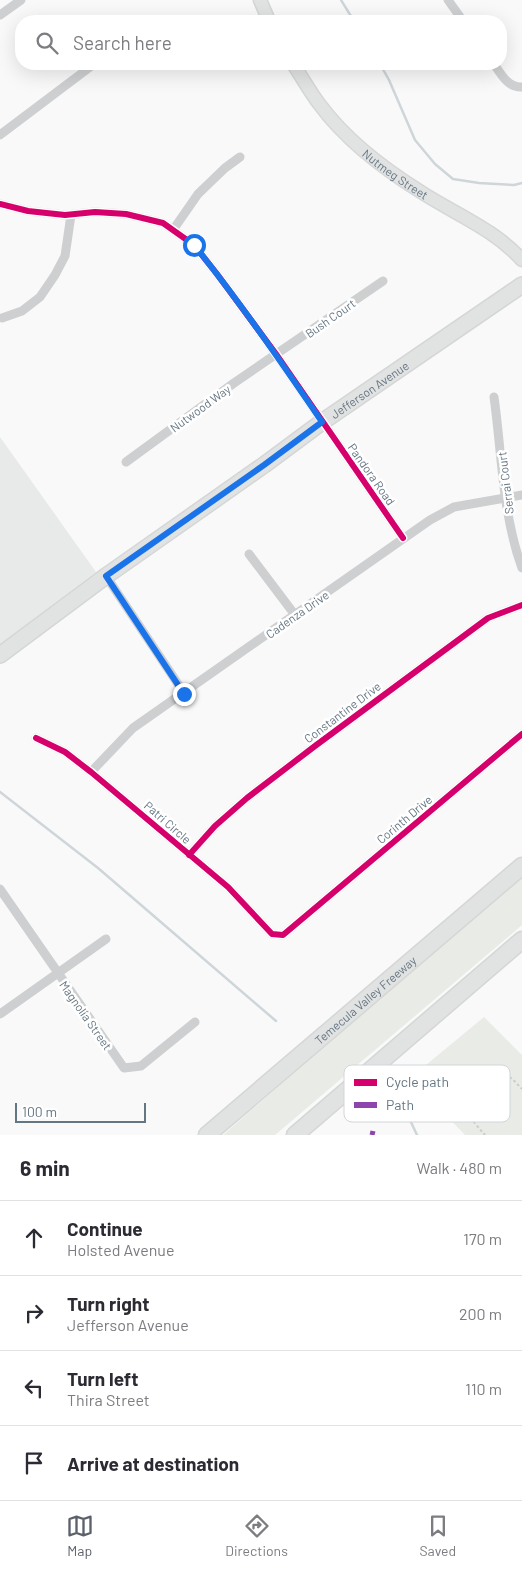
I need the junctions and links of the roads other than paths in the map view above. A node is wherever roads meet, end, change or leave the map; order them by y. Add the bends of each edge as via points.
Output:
1 (21, 0) edge
2 (260, 0) edge
3 (448, 0) edge
4 (0, 15) edge
5 (266, 15) edge
6 (459, 15) edge
7 (86, 70) edge
8 (297, 70) edge
9 (499, 70) edge
10 (522, 87) edge
11 (0, 135) edge
12 (240, 157) dead end
13 (0, 204) edge
14 (70, 215) junction
15 (173, 230) junction
16 (522, 260) edge
17 (383, 281) dead end
18 (522, 285) edge
19 (2, 318) dead end
20 (276, 354) junction
21 (494, 397) dead end
22 (322, 422) junction
23 (126, 462) dead end
24 (522, 494) edge
25 (504, 497) junction
26 (403, 538) junction
27 (249, 554) dead end
28 (522, 568) edge
29 (106, 576) junction
30 (522, 604) edge
31 (295, 615) junction
32 (0, 655) edge
33 (184, 694) junction
34 (522, 734) edge
35 (36, 738) dead end
36 (92, 772) junction
37 (188, 855) junction
38 (522, 866) edge
39 (0, 890) edge
40 (300, 922) joint
41 (106, 939) dead end
42 (522, 940) edge
43 (57, 973) junction
44 (0, 1014) edge
45 (195, 1022) dead end
46 (376, 1065) edge
47 (344, 1093) edge
48 (207, 1135) edge
49 (295, 1135) edge

1 - 4 street
2 - 5 main road
3 - 6 street
7 - 11 street
8 - 16 main road, Nutmeg Street via 321,106 350,138 387,170 488,230
9 - 10 street via 510,84
12 - 15 street via 198,194
13 - 14 street, Pandora Road via 28,211
14 - 15 street, Pandora Road via 95,212 126,214 163,223
14 - 19 street via 65,256 40,298 22,311
15 - 20 street, Pandora Road via 194,245
17 - 20 street, Bush Court
18 - 22 main road, Jefferson Avenue
20 - 22 street, Pandora Road
20 - 23 street, Nutwood Way
21 - 25 street, Serrai Court
22 - 26 street, Pandora Road
22 - 29 main road, Jefferson Avenue
24 - 25 street, Cadenza Drive
25 - 26 street, Cadenza Drive via 454,507
25 - 28 street, Serrai Court
26 - 31 street, Cadenza Drive
27 - 31 street
29 - 32 main road, Jefferson Avenue
29 - 33 street
30 - 37 street, Constantine Drive via 488,618 323,740 240,804
31 - 33 street, Cadenza Drive
33 - 36 street, Cadenza Drive via 133,728
34 - 40 street, Corinth Drive
35 - 36 street, Patri Circle via 65,752
36 - 37 street, Patri Circle
37 - 40 street, Patri Circle via 228,887 272,934 284,935
38 - 48 highway, Temecula Valley Freeway
39 - 43 street, Magnolia Street
41 - 43 street
42 - 46 highway
43 - 44 street
43 - 45 street, Magnolia Street via 124,1068 141,1066
47 - 49 highway

